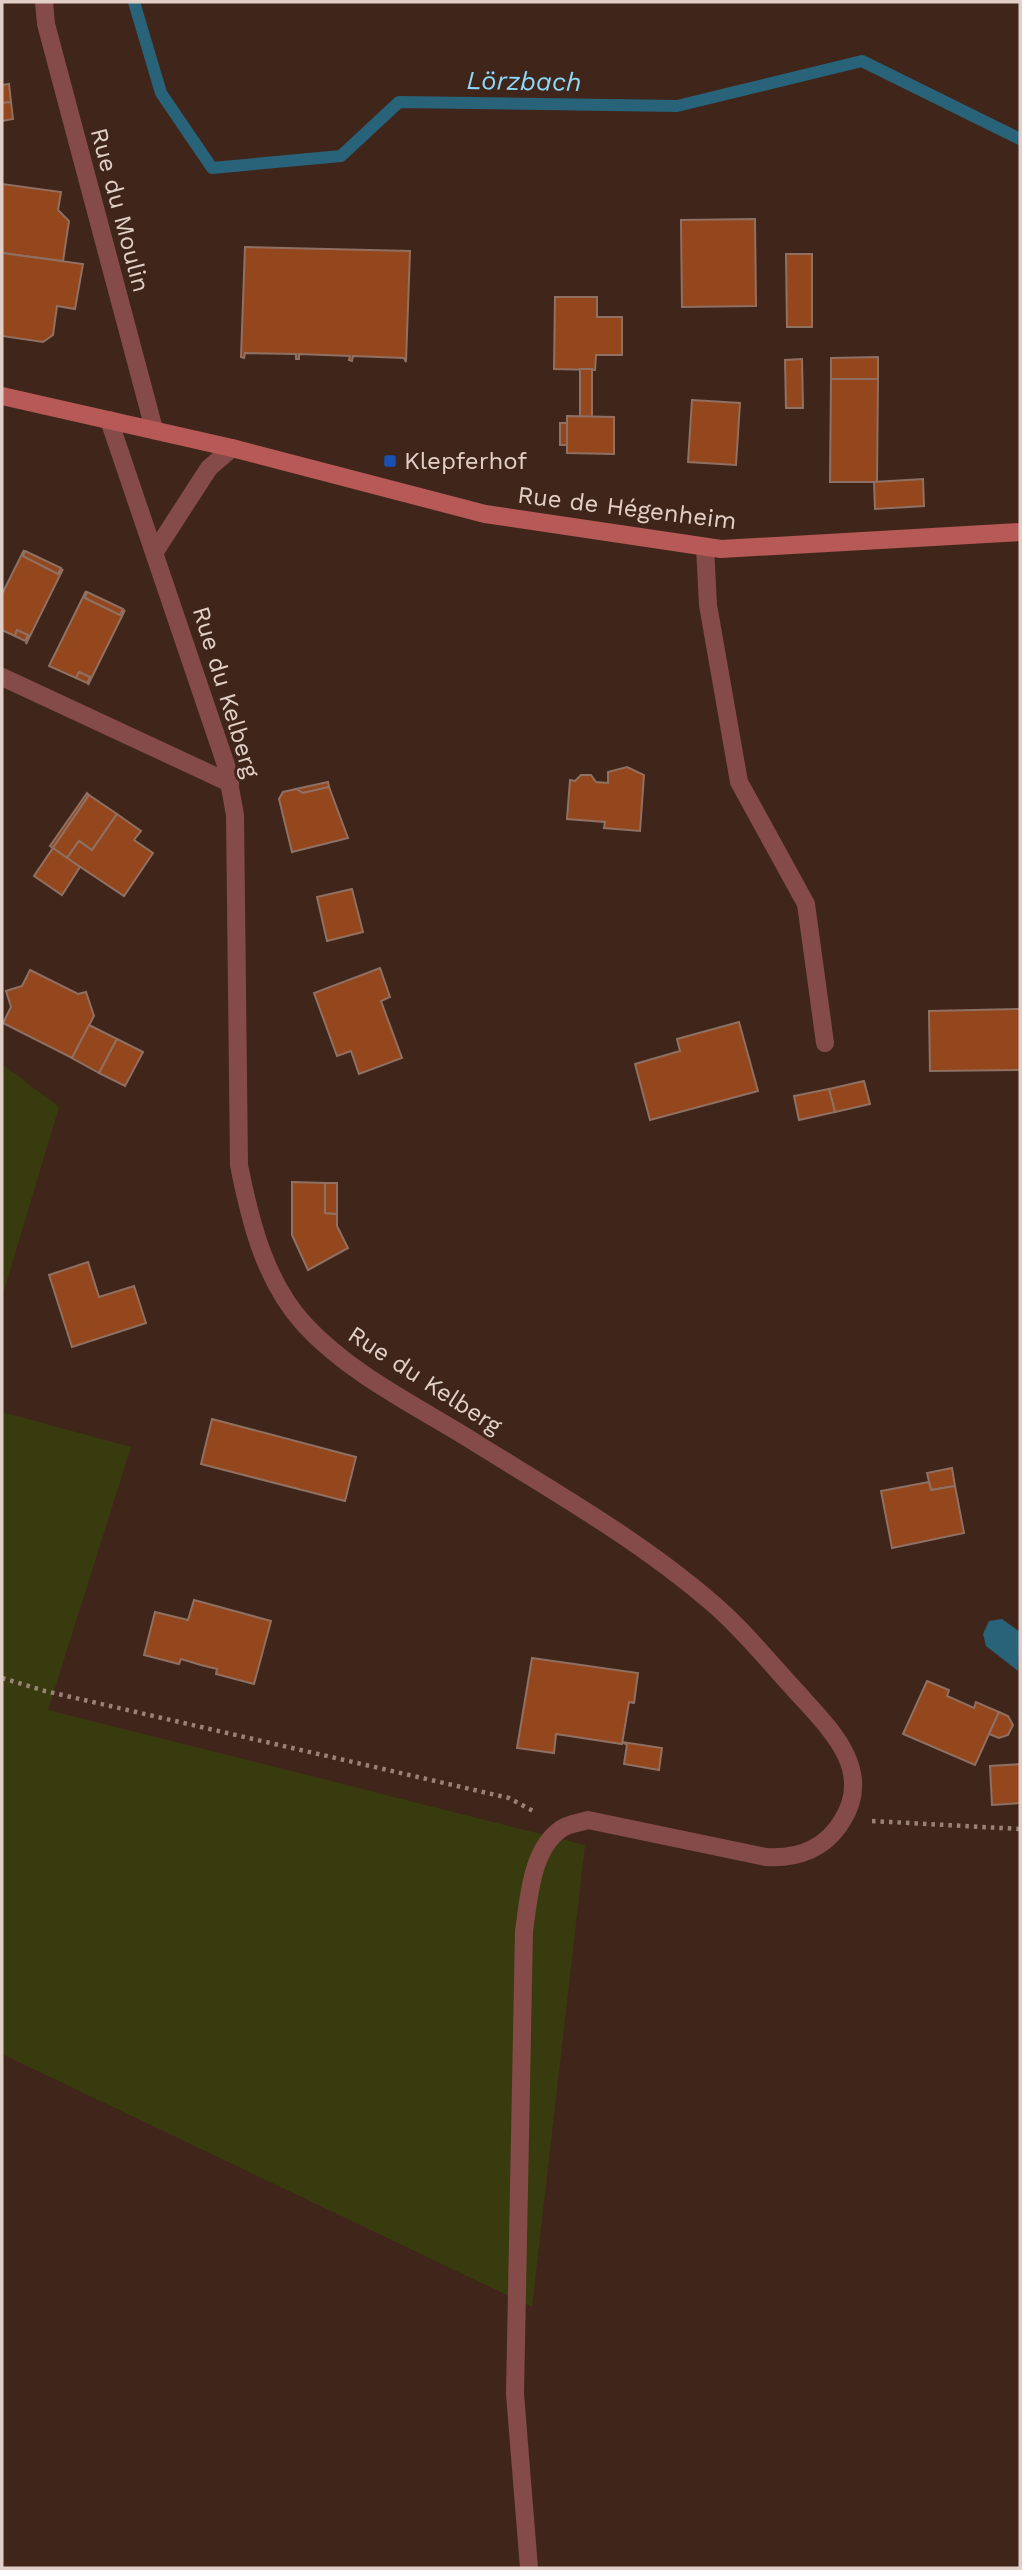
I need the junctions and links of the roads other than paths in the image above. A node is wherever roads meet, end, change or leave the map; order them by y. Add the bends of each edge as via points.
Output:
1 (44, 2) edge
2 (2, 396) edge
3 (109, 420) junction
4 (154, 429) junction
5 (232, 448) junction
6 (1020, 533) edge
7 (705, 547) junction
8 (156, 550) junction
9 (2, 677) edge
10 (230, 783) junction
11 (825, 1043) dead end
12 (529, 2568) edge

1 - 4 street, Rue du Moulin via 46,24
2 - 3 main road, Rue de Hégenheim
3 - 4 main road, Rue de Hégenheim
3 - 8 street, Rue du Kelberg
4 - 5 main road, Rue de Hégenheim
5 - 7 main road, Rue de Hégenheim via 485,514
5 - 8 street via 209,468
6 - 7 main road, Rue de Hégenheim
7 - 11 street via 708,605 739,782 806,904
8 - 10 street, Rue du Kelberg
9 - 10 street
10 - 12 street, Rue du Kelberg via 235,815 239,1165 249,1217 284,1296 304,1324 368,1376 640,1546 714,1604 832,1731 852,1762 854,1797 843,1820 832,1836 789,1859 588,1820 563,1827 549,1840 533,1874 524,1931 515,2394

